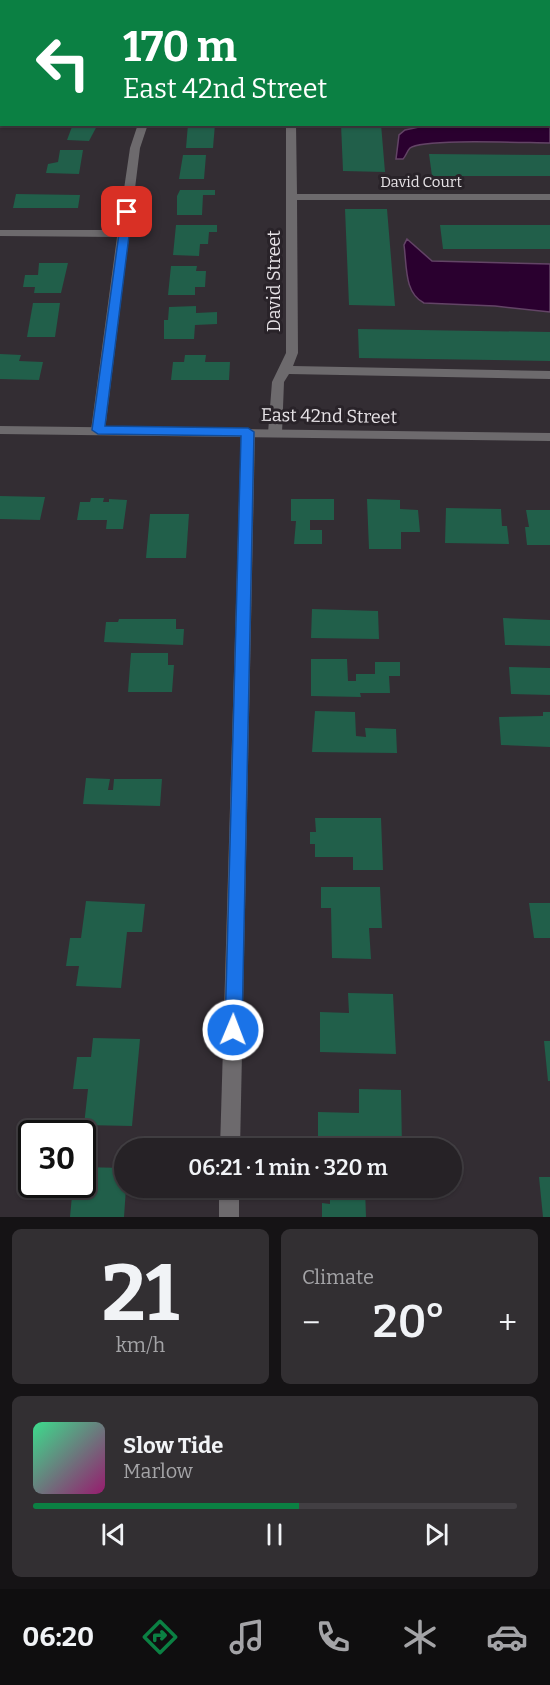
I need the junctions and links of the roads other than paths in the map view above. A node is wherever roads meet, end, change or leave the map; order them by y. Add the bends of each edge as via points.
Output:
1 (142, 126) edge
2 (291, 126) edge
3 (291, 197) junction
4 (550, 197) edge
5 (0, 233) edge
6 (124, 234) junction
7 (285, 370) junction
8 (550, 375) edge
9 (0, 430) edge
10 (98, 430) junction
11 (248, 432) junction
12 (275, 433) junction
13 (550, 437) edge
14 (230, 1138) edge
15 (230, 1198) edge
16 (229, 1217) edge

1 - 6 street via 135,148
2 - 3 street, David Street
3 - 4 street, David Court
3 - 7 street, David Street via 292,353
5 - 6 street
6 - 10 street
7 - 8 street
7 - 12 street, David Street via 278,382
9 - 10 street, East 42nd Street
10 - 11 street, East 42nd Street
11 - 12 street, East 42nd Street
11 - 14 street
12 - 13 street, East 42nd Street
15 - 16 street

